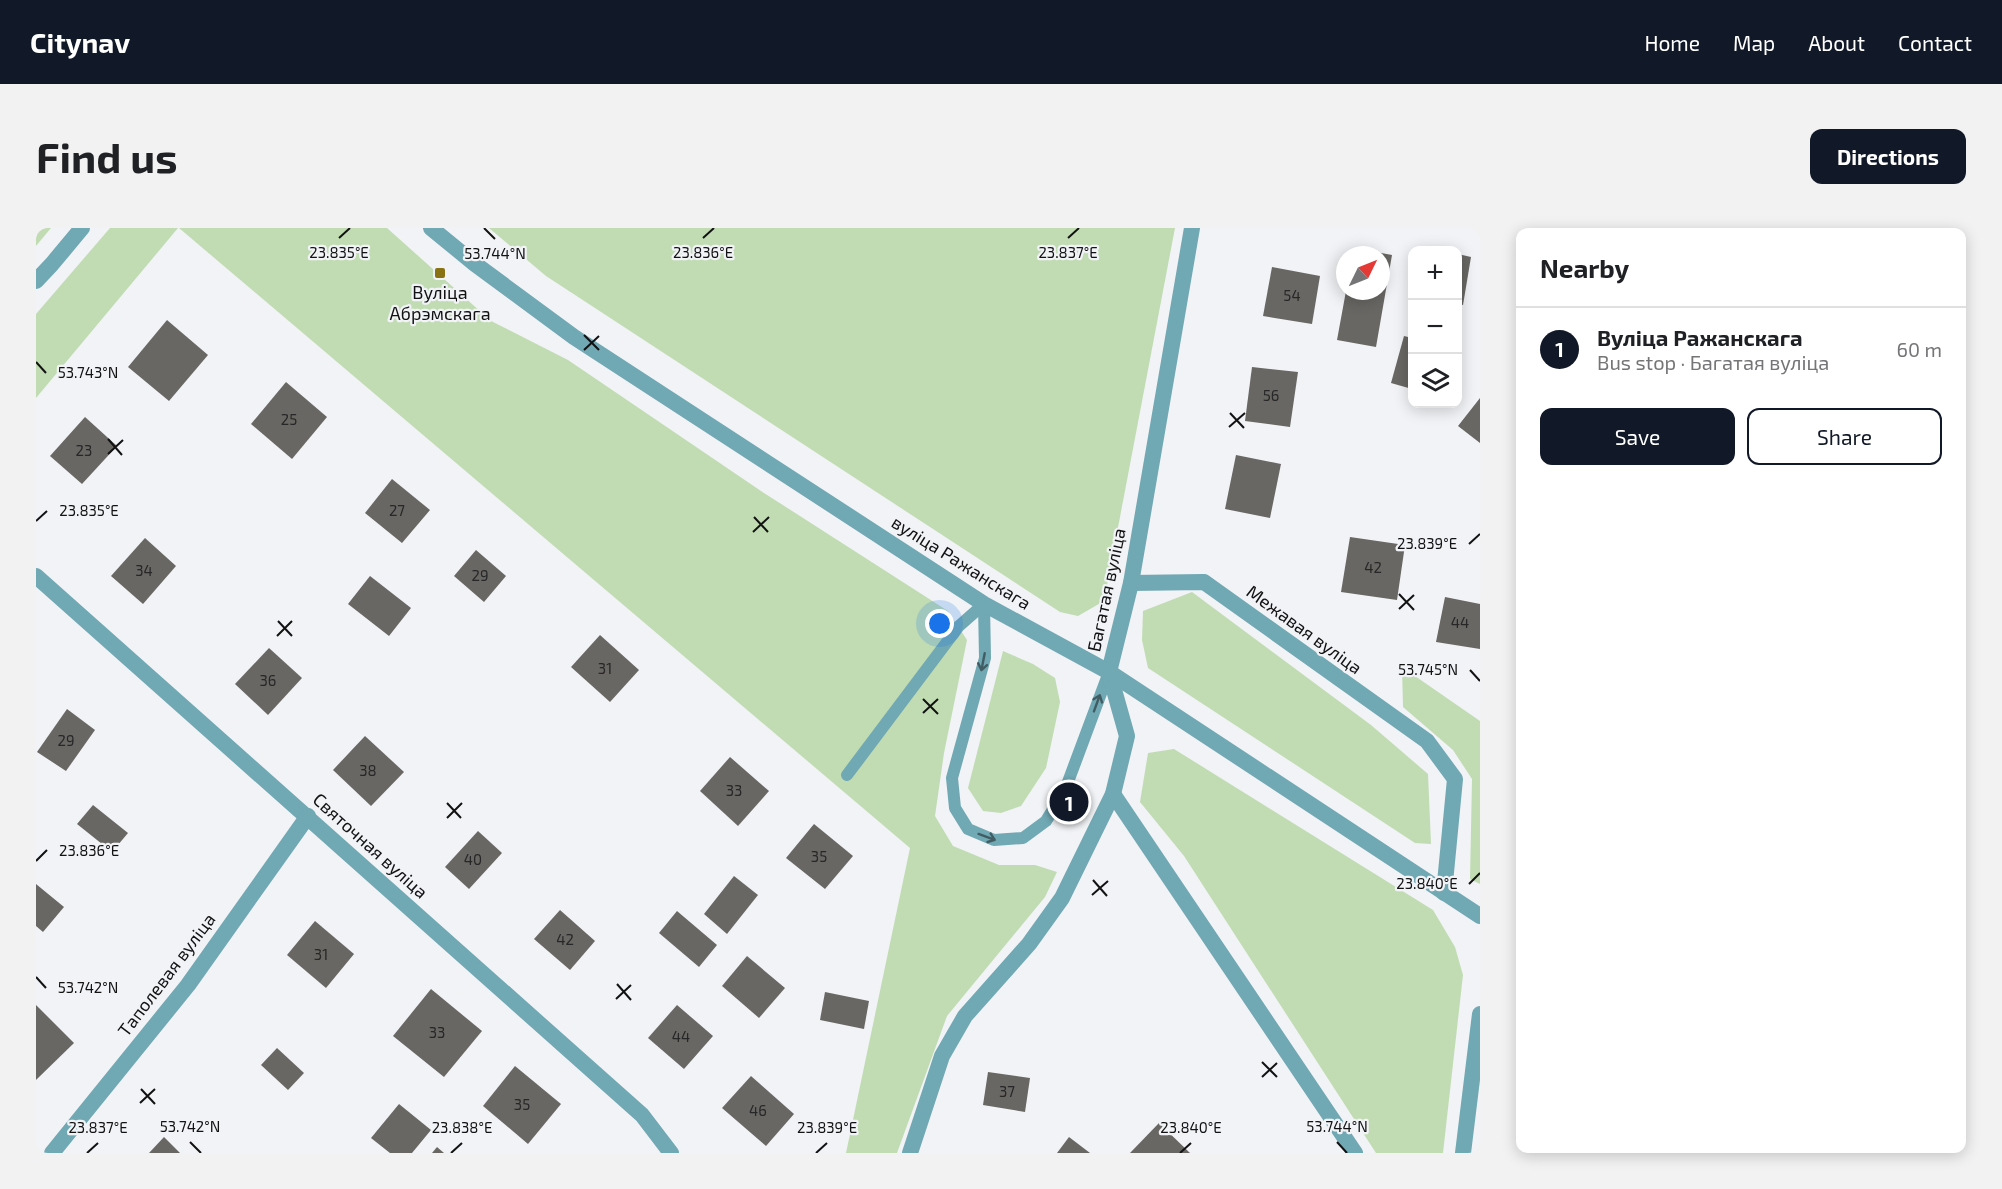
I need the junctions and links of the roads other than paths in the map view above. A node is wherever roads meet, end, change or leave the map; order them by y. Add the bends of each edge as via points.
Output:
1 (82, 228) edge
2 (431, 228) edge
3 (1192, 228) edge
4 (36, 281) edge
5 (36, 576) edge
6 (1131, 583) junction
7 (984, 604) junction
8 (1108, 672) junction
9 (847, 775) dead end
10 (1113, 794) junction
11 (308, 816) junction
12 (1444, 893) junction
13 (1480, 916) edge
14 (1480, 1014) edge
15 (52, 1153) edge
16 (671, 1153) edge
17 (910, 1153) edge
18 (1355, 1153) edge
19 (1463, 1153) edge

1 - 4 street
2 - 7 street, вуліца Ражанскага via 574,337
3 - 6 street, Багатая вуліца
5 - 11 street, Святочная вуліца
6 - 8 street, Багатая вуліца
6 - 12 street, Межавая вуліца via 1204,582 1427,741 1455,779
7 - 8 street, вуліца Ражанскага
7 -> 8 lane via 986,658 952,778 955,808 968,829 994,840 1023,838 1046,821 1065,790
7 - 9 lane via 959,626
8 - 10 street, Багатая вуліца via 1127,736
8 - 12 street, вуліца Ражанскага
10 - 17 street, Багатая вуліца via 1062,898 1029,944 965,1016 942,1056
10 - 18 street
11 - 15 street, Таполевая вуліца via 188,985
11 - 16 street, Святочная вуліца via 642,1114
12 - 13 street, вуліца Ражанскага
14 - 19 street

